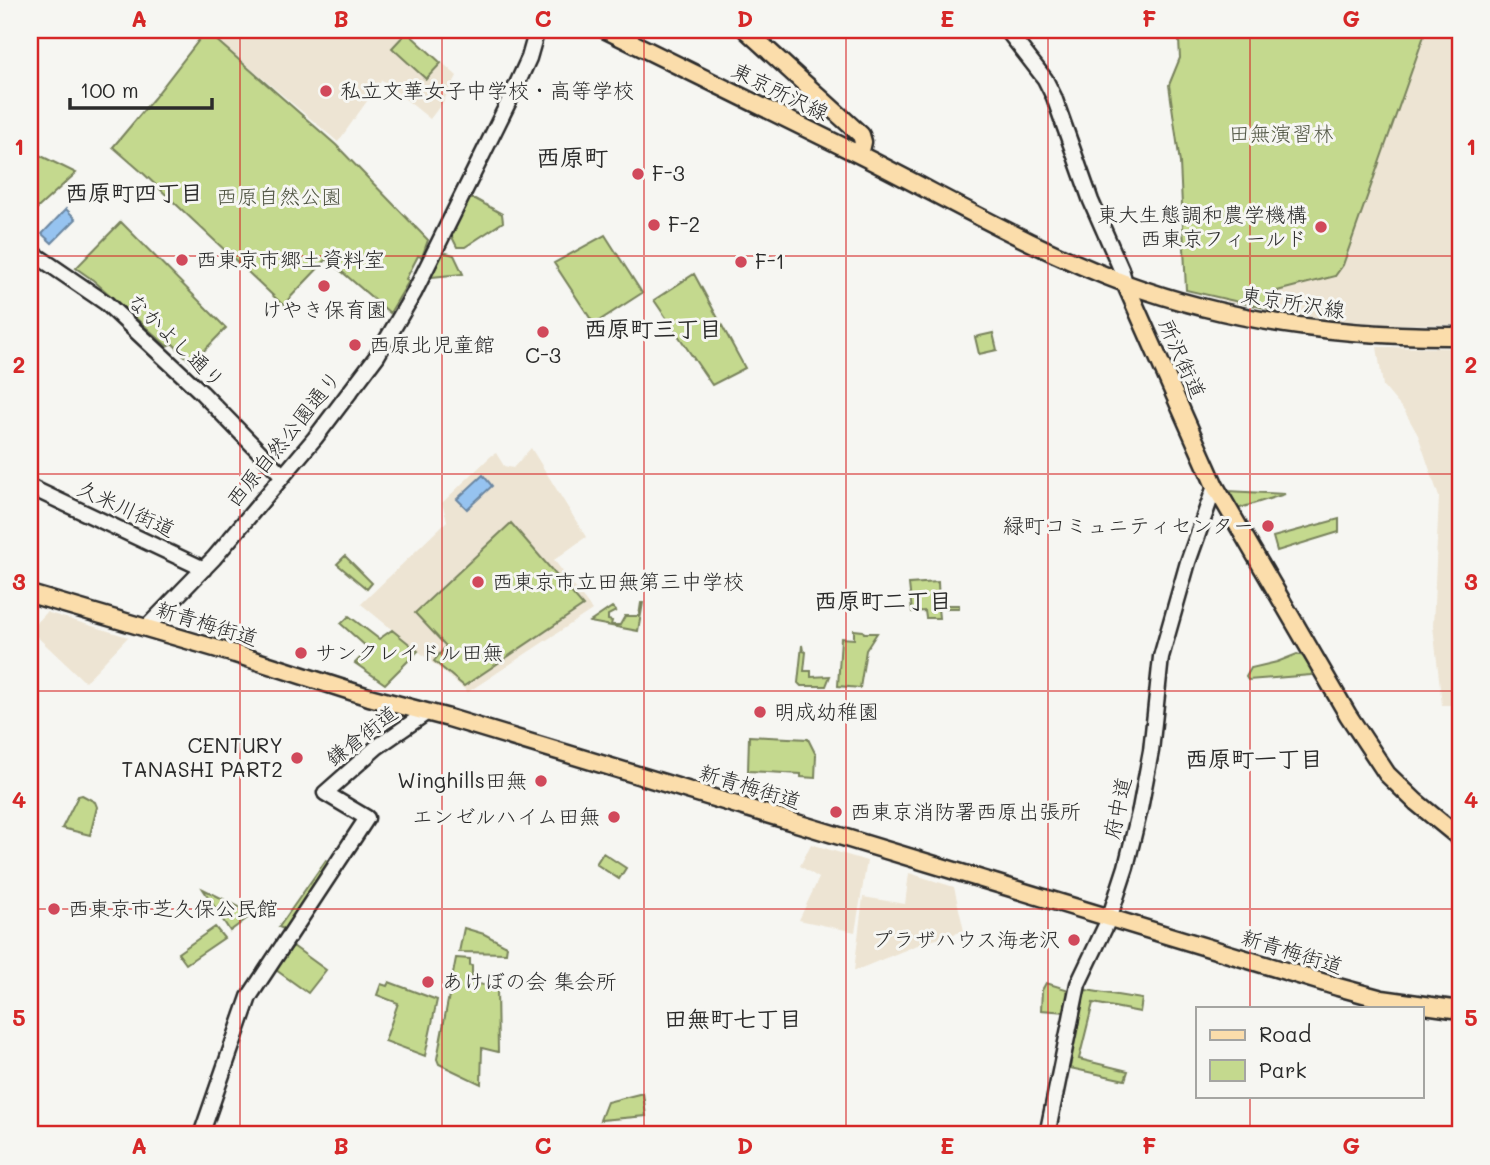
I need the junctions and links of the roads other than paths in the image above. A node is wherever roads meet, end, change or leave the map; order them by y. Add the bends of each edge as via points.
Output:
1 (537, 30) edge
2 (606, 30) edge
3 (746, 30) edge
4 (1007, 30) edge
5 (860, 155) junction
6 (30, 251) edge
7 (1125, 283) junction
8 (1460, 336) edge
9 (283, 475) junction
10 (1215, 486) junction
11 (30, 487) edge
12 (204, 569) junction
13 (30, 594) edge
14 (146, 628) junction
15 (426, 713) junction
16 (1460, 838) edge
17 (1109, 919) junction
18 (1460, 1010) edge
19 (201, 1135) edge
20 (1047, 1135) edge

1 - 9 street, 西原自然公園通り via 512,95 398,320 361,377
2 - 5 main road, 東京所沢線
3 - 5 main road via 861,135
4 - 7 street via 1054,97
5 - 7 main road
6 - 9 street, なかよし通り via 106,303
7 - 8 main road, 東京所沢線 via 1194,306 1269,322 1389,336
7 - 10 main road, 所沢街道
9 - 12 street, 西原自然公園通り
10 - 16 main road, 所沢街道 via 1377,761 1416,803
10 - 17 street, 府中道 via 1158,668 1151,751 1140,809
11 - 12 street, 久米川街道
12 - 14 street, 西原自然公園通り
13 - 14 main road, 新青梅街道
14 - 15 main road, 新青梅街道
15 - 17 main road, 新青梅街道
15 - 19 street, 鎌倉街道 via 377,747 325,793 368,818 249,997
17 - 18 main road, 新青梅街道 via 1382,999
17 - 20 street, 府中道 via 1078,984

